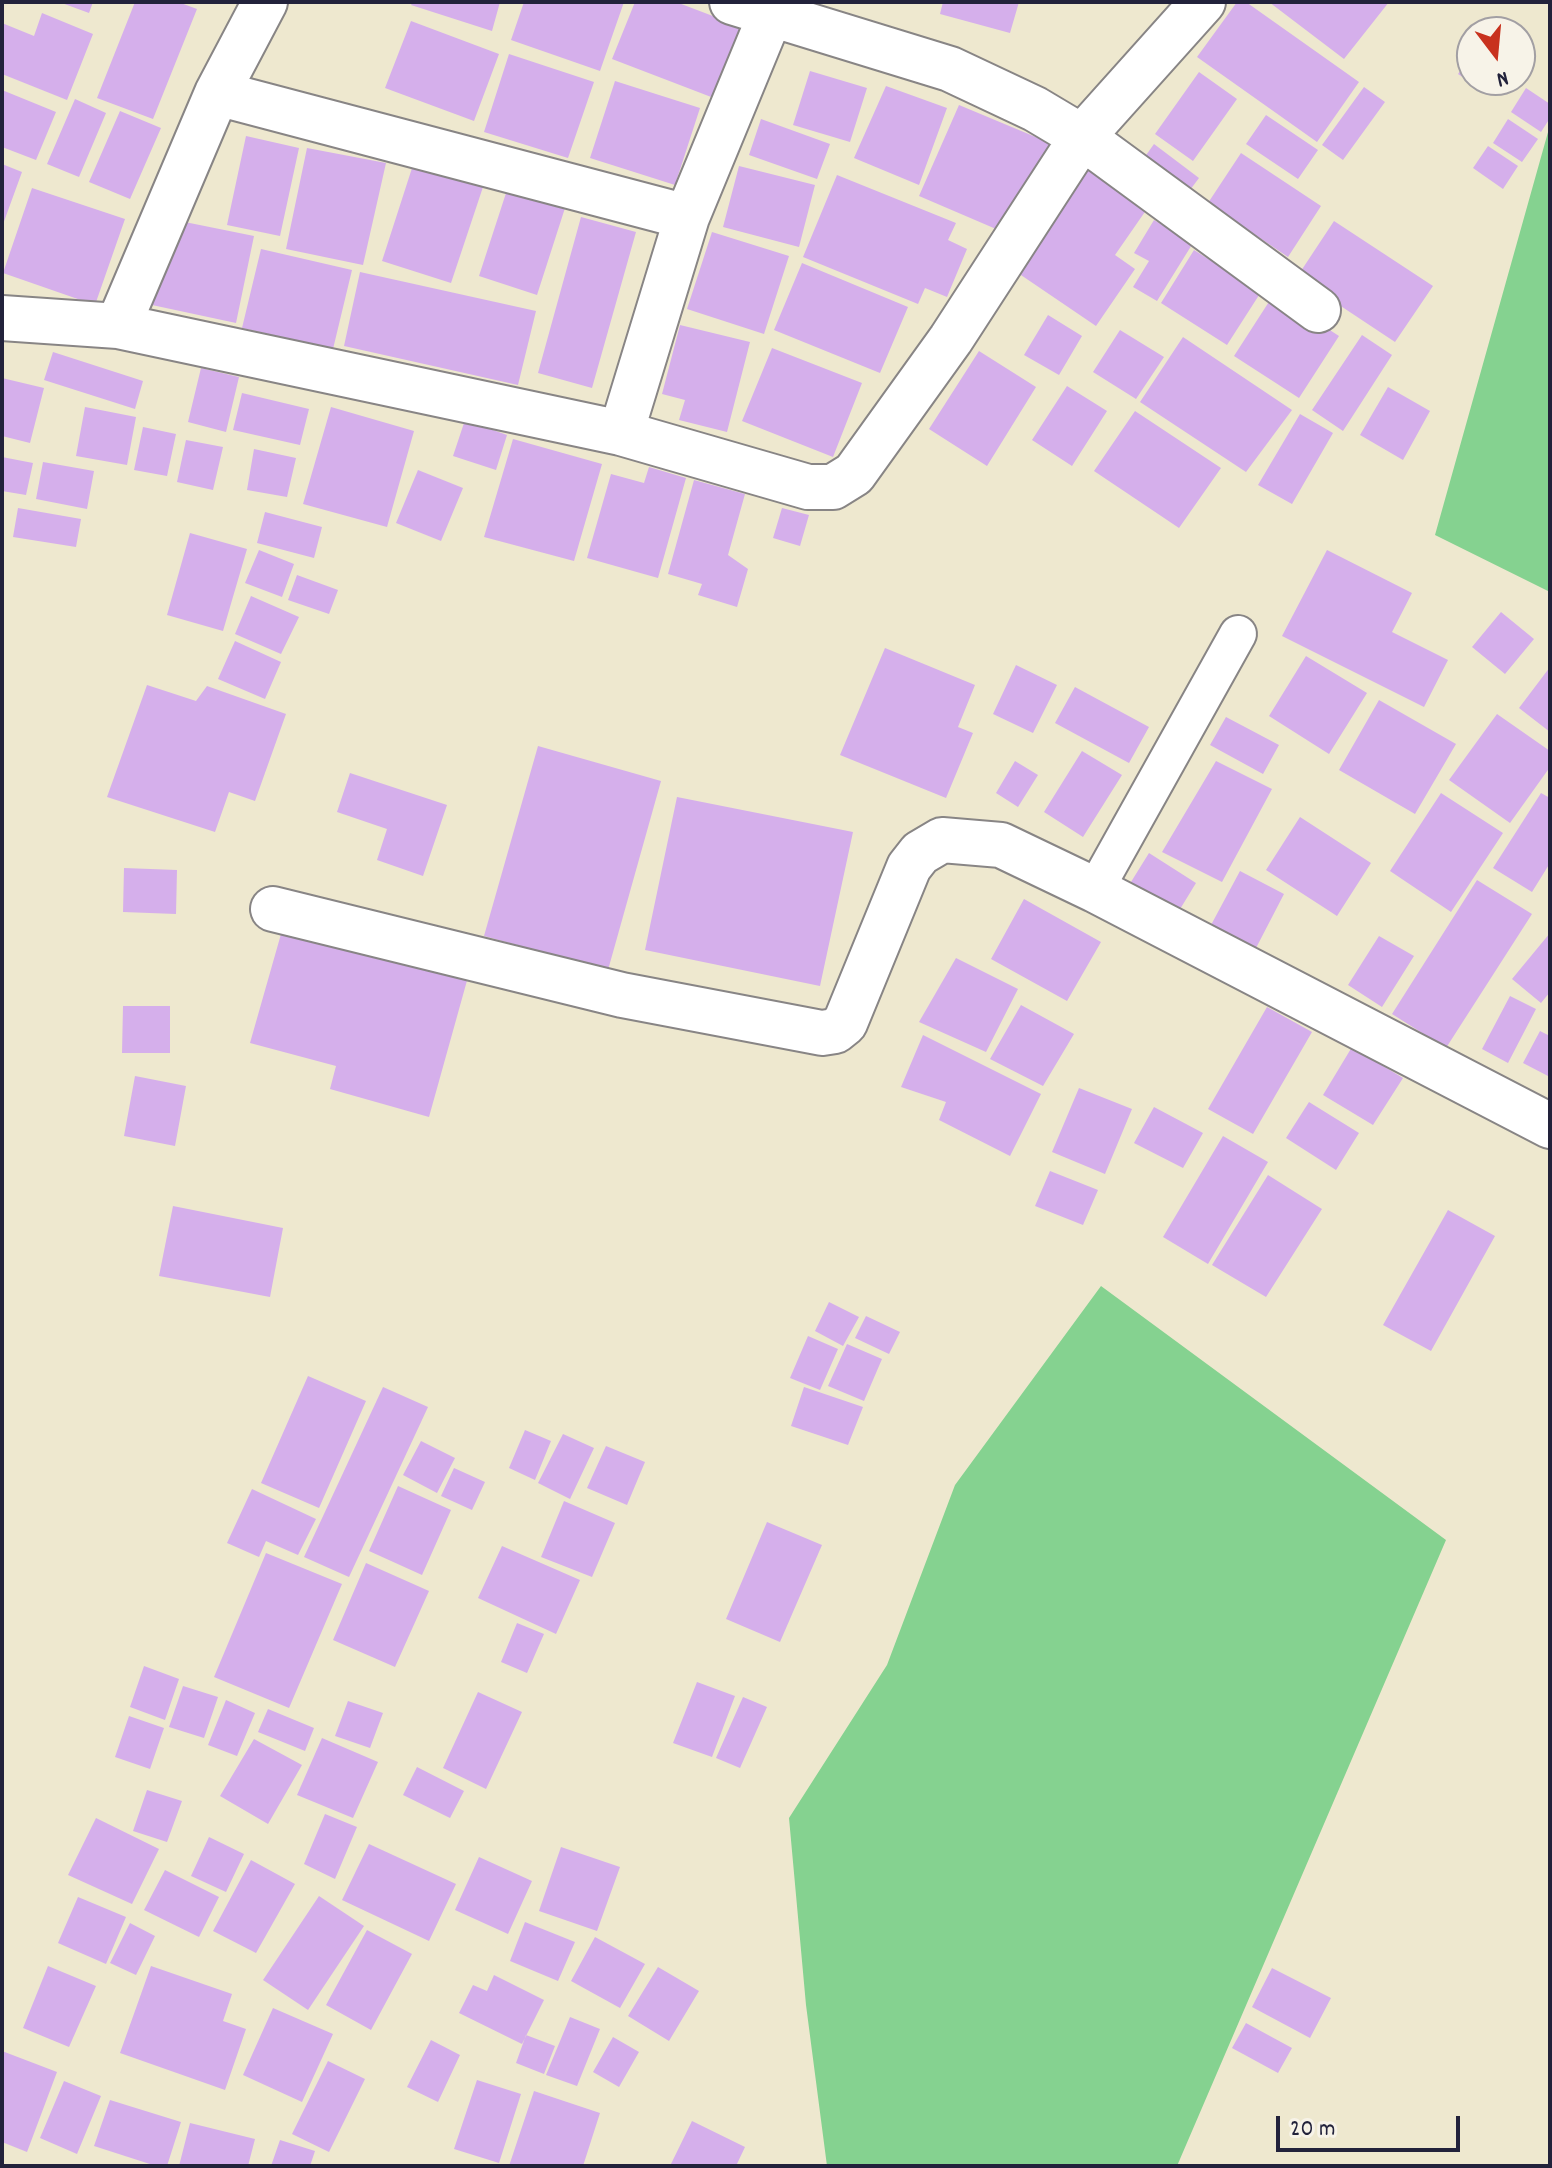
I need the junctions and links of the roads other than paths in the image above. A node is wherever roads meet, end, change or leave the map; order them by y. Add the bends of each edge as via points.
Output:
1 (265, 2) edge
2 (1203, 2) edge
3 (751, 9) edge
4 (217, 93) junction
5 (1082, 137) junction
6 (687, 217) junction
7 (1318, 310) dead end
8 (2, 318) edge
9 (118, 326) junction
10 (621, 433) junction
11 (1238, 634) dead end
12 (1095, 890) junction
13 (273, 909) dead end
14 (1550, 1126) edge

1 - 4 street
2 - 5 street
3 - 5 street via 950,69
3 - 6 street
4 - 6 street
4 - 9 street
5 - 7 street
5 - 10 street via 951,339 854,474 833,487 808,487
6 - 10 street
8 - 9 street
9 - 10 street
11 - 12 lane
12 - 13 street via 1001,845 942,840 909,867 845,1023 822,1033 622,995
12 - 14 street

